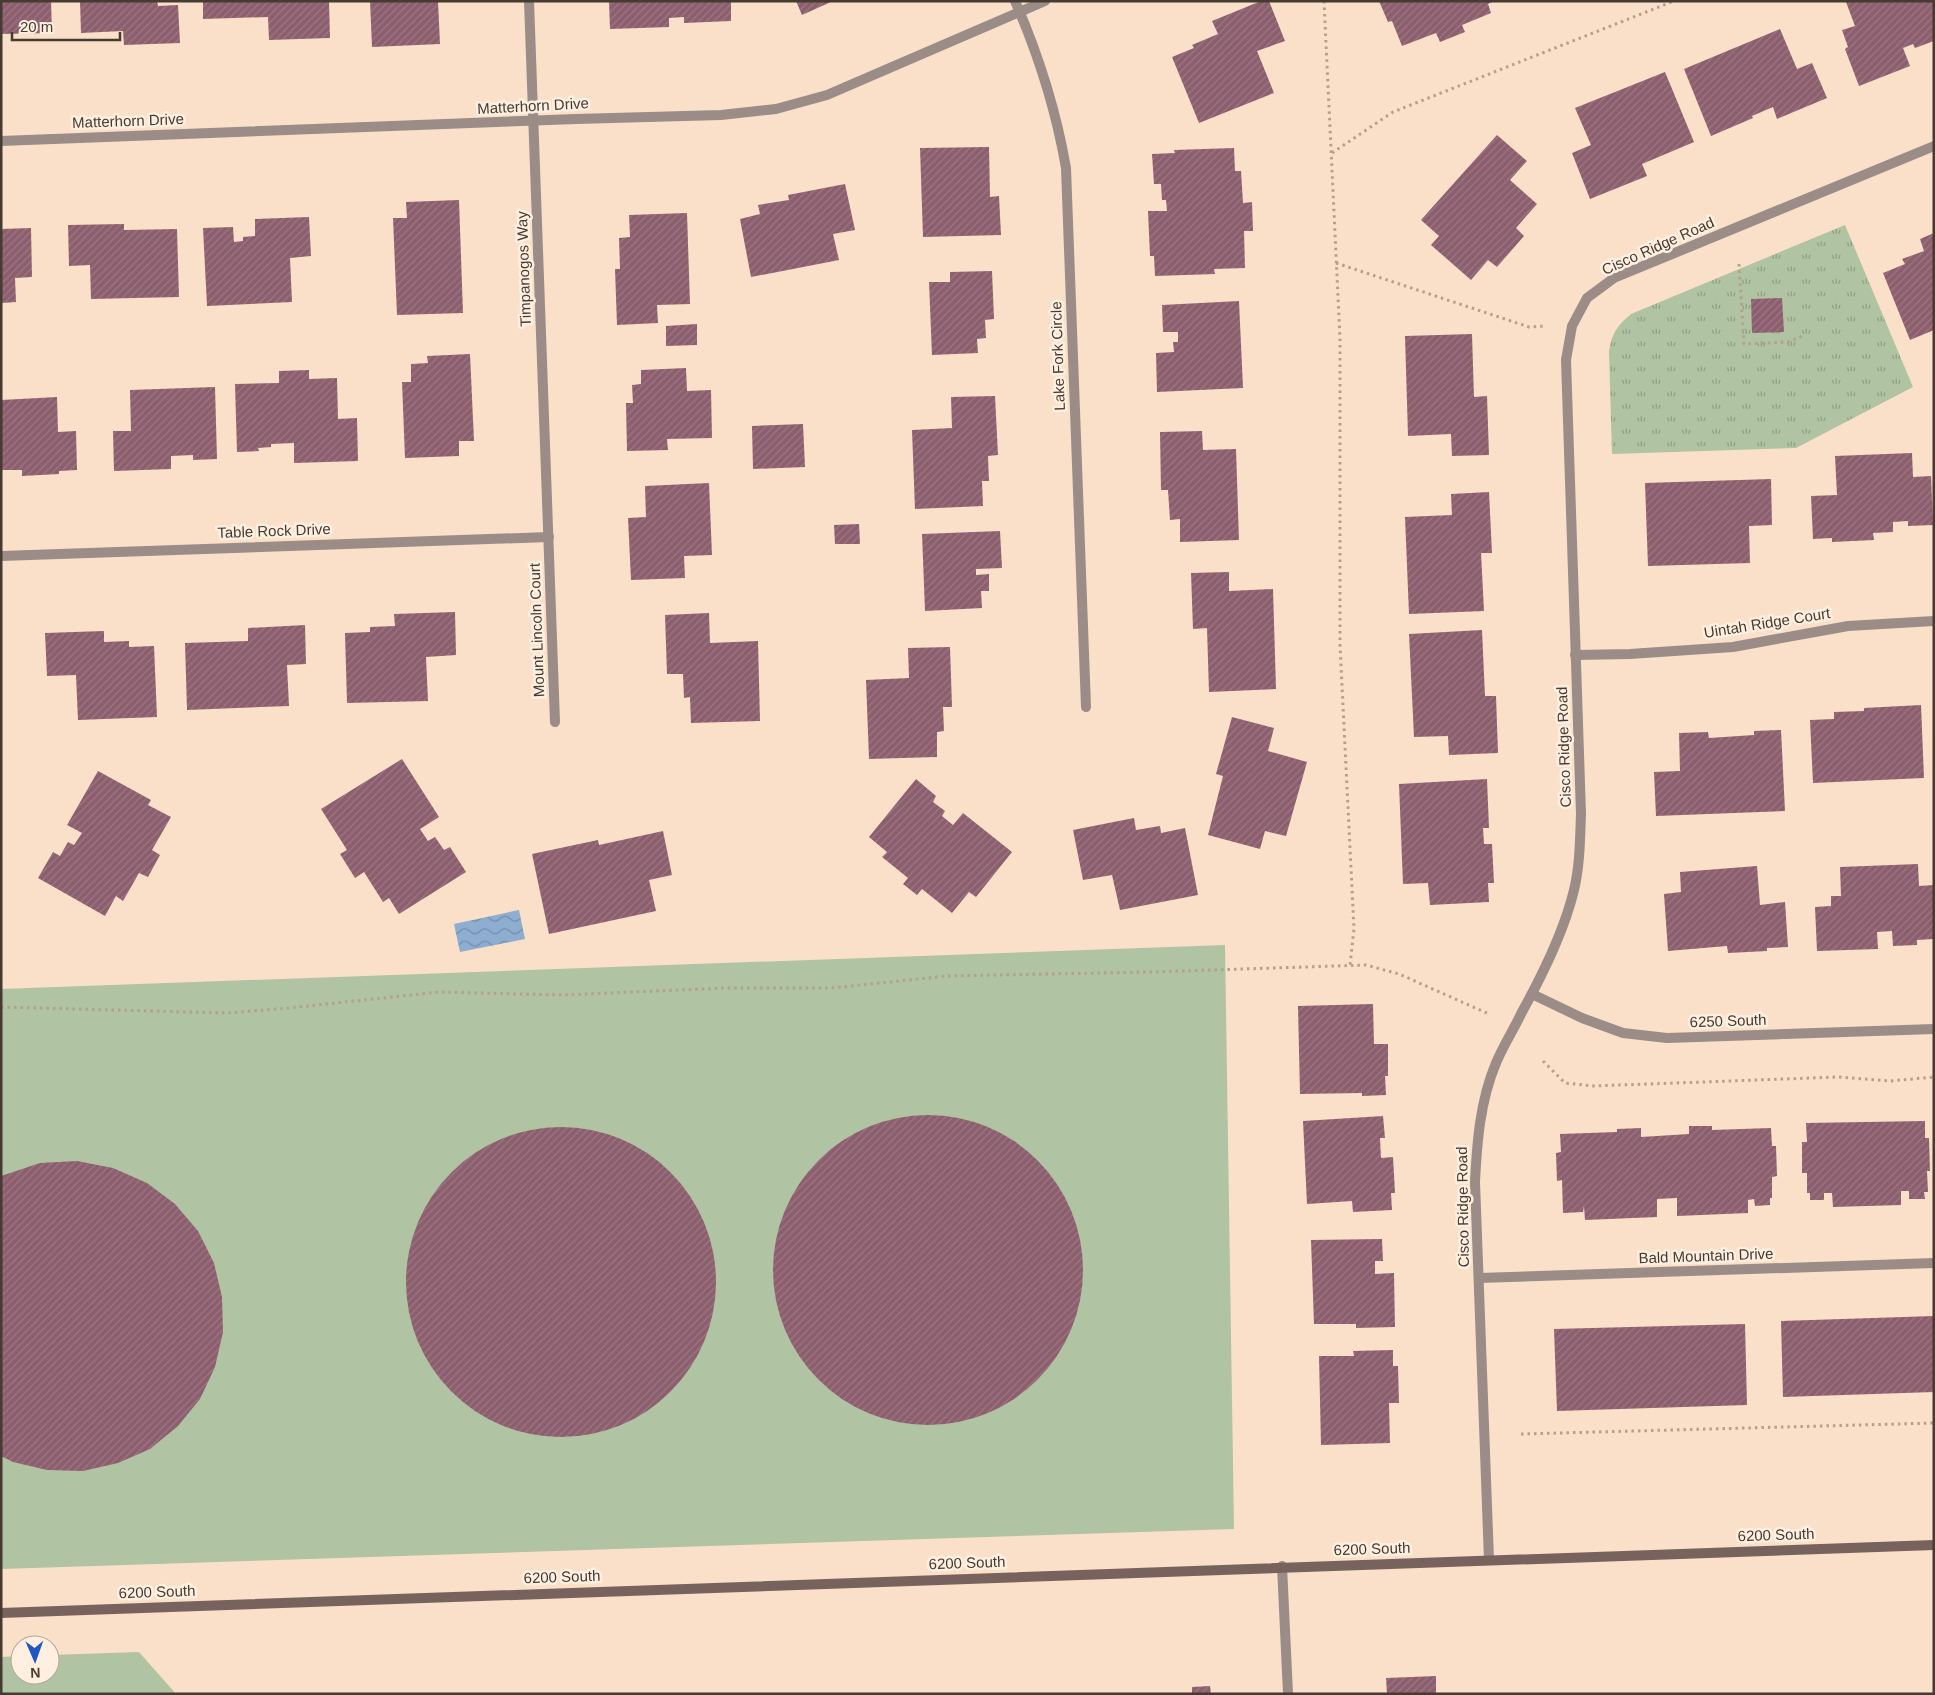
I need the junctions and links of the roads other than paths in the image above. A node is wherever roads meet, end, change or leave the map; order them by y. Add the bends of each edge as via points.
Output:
1 (529, 1) edge
2 (1015, 1) edge
3 (1045, 1) edge
4 (1019, 11) junction
5 (534, 121) junction
6 (1, 141) edge
7 (1934, 146) edge
8 (549, 536) junction
9 (1, 556) edge
10 (1934, 621) edge
11 (1575, 654) junction
12 (1086, 707) dead end
13 (555, 722) dead end
14 (1532, 994) junction
15 (1934, 1029) edge
16 (1934, 1263) edge
17 (1479, 1278) junction
18 (1934, 1545) edge
19 (1489, 1560) junction
20 (1282, 1566) junction
21 (1, 1613) edge
22 (1288, 1694) edge

1 - 5 street, Timpanogos Way
2 - 4 street, Lake Fork Circle
3 - 4 street, Matterhorn Drive
4 - 5 street, Matterhorn Drive via 827,95 776,109 721,115
4 - 12 street, Lake Fork Circle via 1056,117 1066,168
5 - 6 street, Matterhorn Drive
5 - 8 street, Timpanogos Way
7 - 11 street, Cisco Ridge Road via 1614,278 1588,298 1572,326 1566,360
8 - 9 street, Table Rock Drive
8 - 13 street, Mount Lincoln Court
10 - 11 street, Uintah Ridge Court via 1848,626 1733,647
11 - 14 street, Cisco Ridge Road via 1581,814 1579,851 1574,889 1563,923
14 - 15 street, 6250 South via 1623,1033 1667,1038
14 - 17 street, Cisco Ridge Road via 1496,1063 1485,1096 1477,1139 1475,1182
16 - 17 street, Bald Mountain Drive
17 - 19 street, Cisco Ridge Road
18 - 19 main road, 6200 South
19 - 20 main road, 6200 South
20 - 21 main road, 6200 South
20 - 22 street

